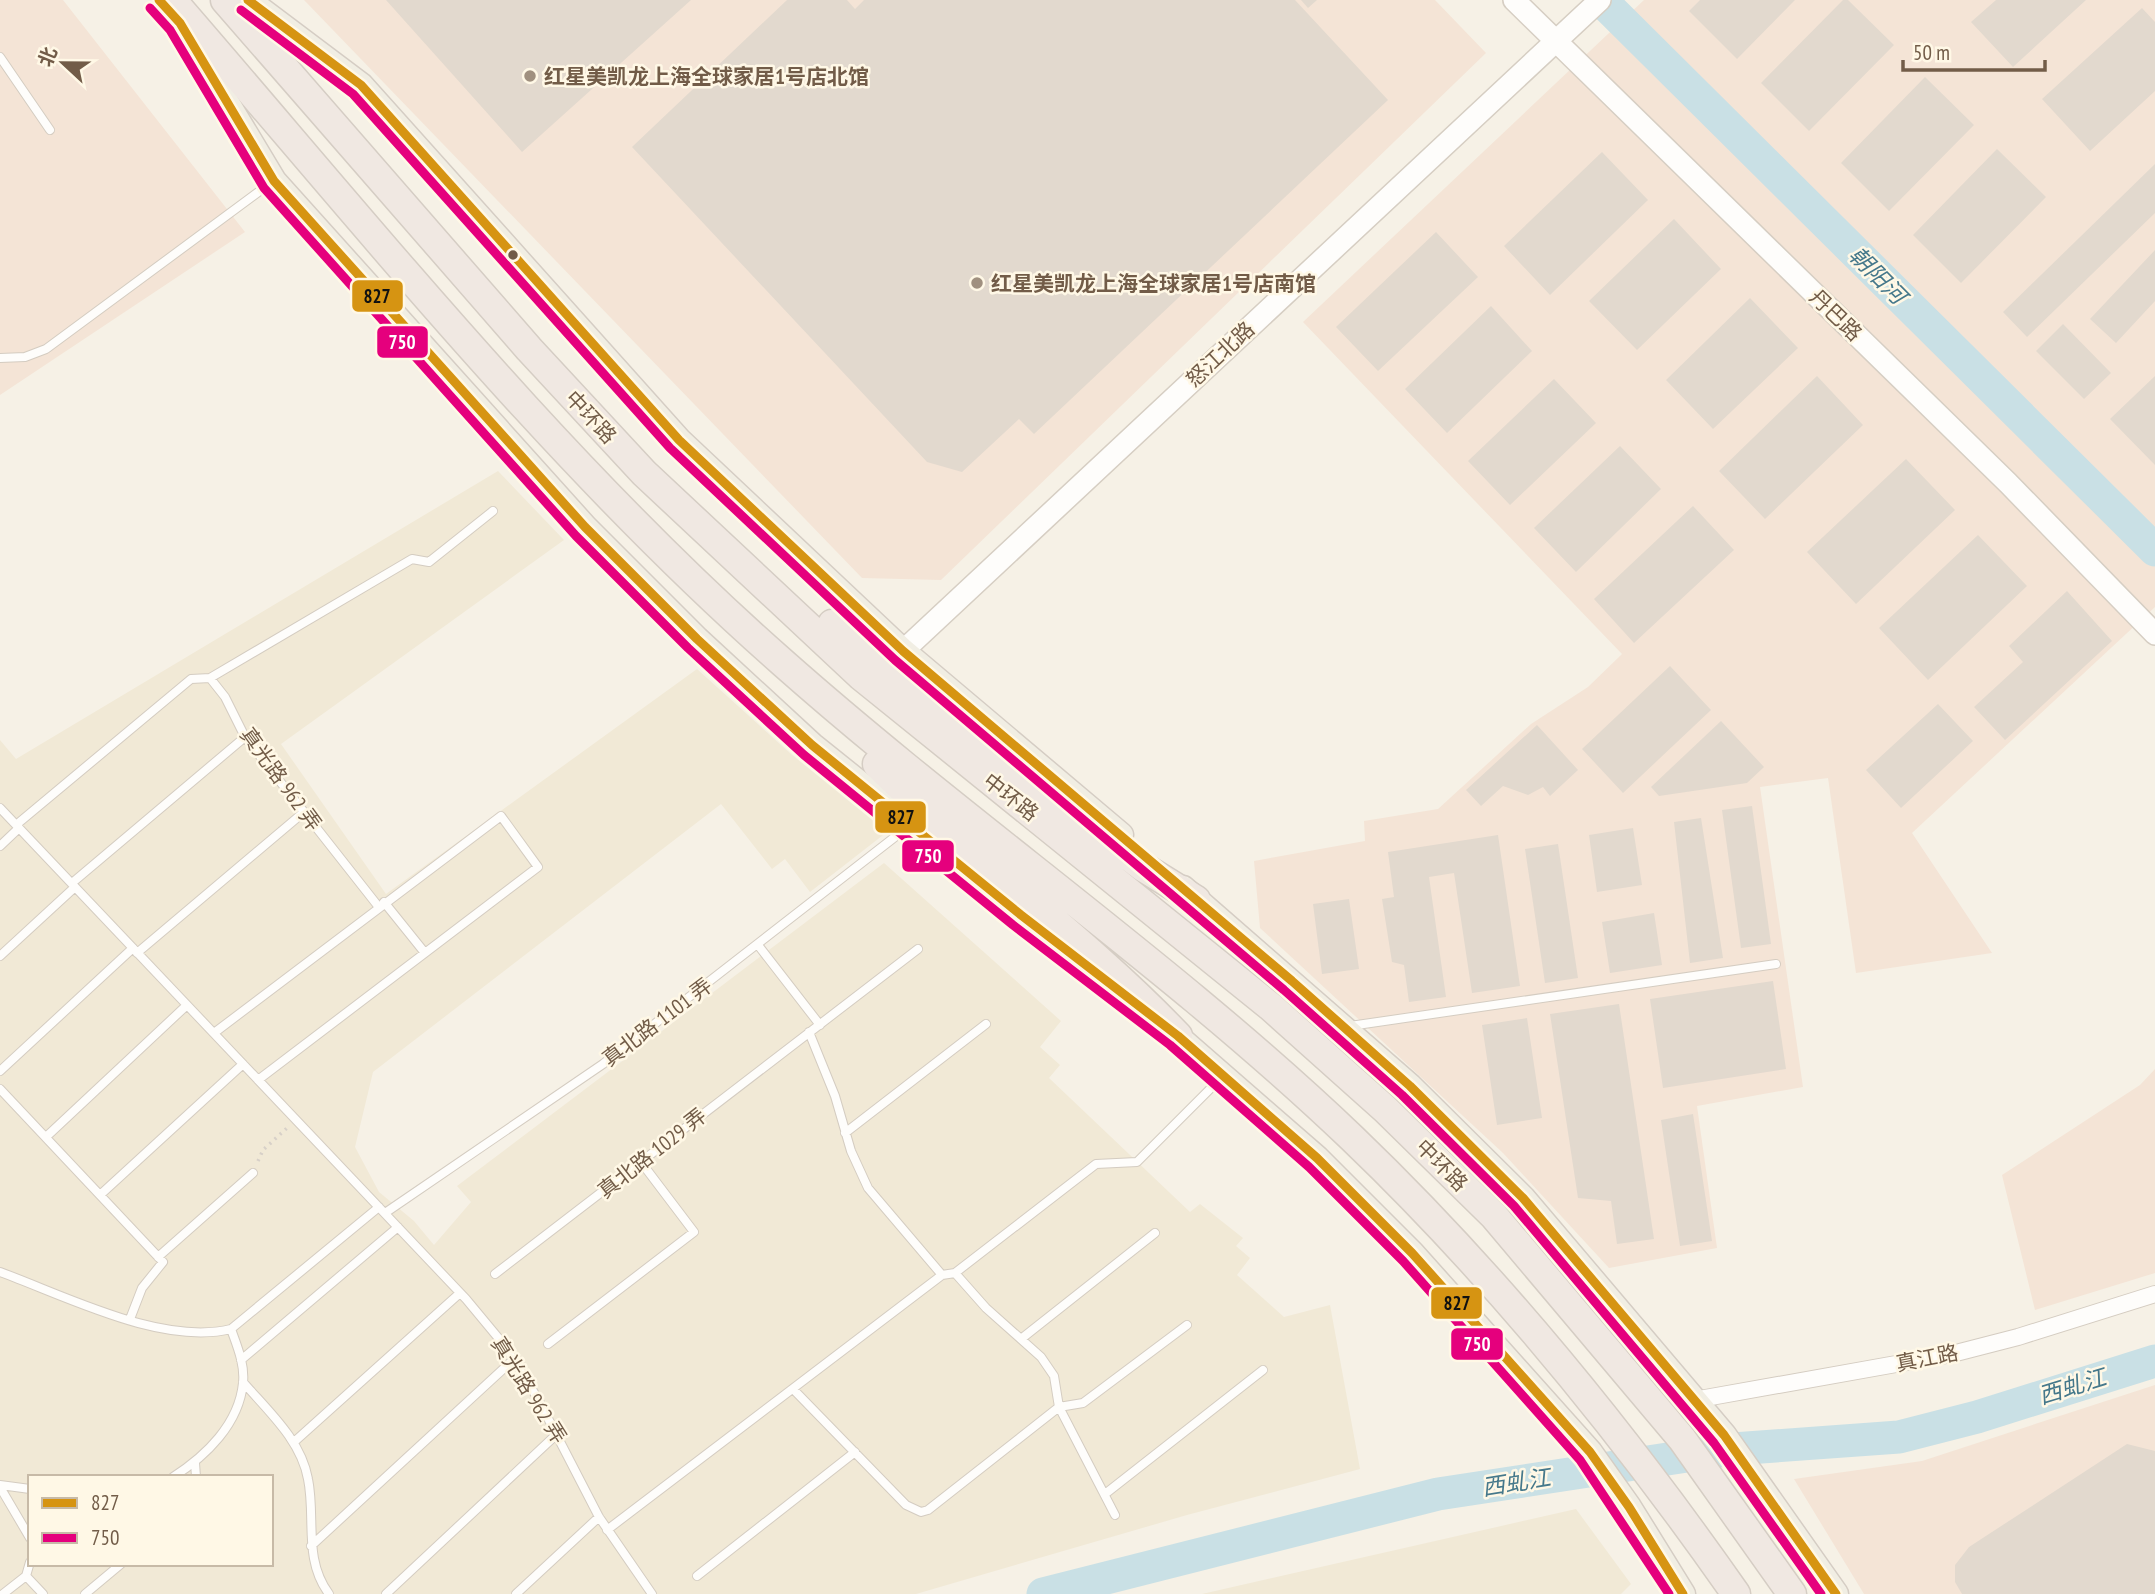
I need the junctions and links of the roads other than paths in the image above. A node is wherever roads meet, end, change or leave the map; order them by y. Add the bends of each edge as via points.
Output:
1 (159, 0) edge
2 (172, 0) edge
3 (225, 0) edge
4 (248, 0) edge
5 (1514, 0) edge
6 (1600, 0) edge
7 (1555, 40) junction
8 (0, 57) edge
9 (50, 130) dead end
10 (274, 181) junction
11 (0, 358) edge
12 (644, 473) junction
13 (493, 512) dead end
14 (2155, 634) edge
15 (903, 651) junction
16 (779, 660) junction
17 (210, 678) junction
18 (245, 737) junction
19 (0, 808) edge
20 (304, 812) junction
21 (909, 826) junction
22 (18, 827) junction
23 (0, 846) edge
24 (73, 885) junction
25 (1196, 900) junction
26 (381, 904) junction
27 (758, 945) junction
28 (918, 949) dead end
29 (135, 950) junction
30 (425, 953) junction
31 (0, 956) edge
32 (1776, 964) dead end
33 (187, 1005) junction
34 (986, 1024) dead end
35 (820, 1025) junction
36 (1343, 1027) junction
37 (809, 1032) junction
38 (214, 1033) junction
39 (1178, 1036) junction
40 (243, 1064) junction
41 (0, 1071) edge
42 (1223, 1076) junction
43 (258, 1080) junction
44 (0, 1089) edge
45 (845, 1133) junction
46 (46, 1138) junction
47 (641, 1162) junction
48 (253, 1172) road end
49 (100, 1195) junction
50 (382, 1210) junction
51 (398, 1227) junction
52 (1155, 1233) dead end
53 (158, 1257) junction
54 (0, 1272) edge
55 (956, 1273) junction
56 (495, 1274) dead end
57 (942, 1275) junction
58 (460, 1293) junction
59 (2155, 1294) edge
60 (130, 1319) junction
61 (1187, 1325) dead end
62 (231, 1329) junction
63 (1021, 1339) junction
64 (548, 1344) dead end
65 (241, 1360) junction
66 (513, 1360) junction
67 (1263, 1370) dead end
68 (243, 1382) junction
69 (793, 1389) junction
70 (1694, 1400) junction
71 (1059, 1407) junction
72 (558, 1433) junction
73 (293, 1442) junction
74 (855, 1452) junction
75 (195, 1463) junction
76 (176, 1475) edge
77 (196, 1475) edge
78 (0, 1486) edge
79 (28, 1489) edge
80 (1105, 1494) junction
81 (1115, 1514) dead end
82 (599, 1517) junction
83 (607, 1530) junction
84 (28, 1535) edge
85 (311, 1546) junction
86 (29, 1566) edge
87 (119, 1566) edge
88 (26, 1576) junction
89 (697, 1576) dead end
90 (3, 1594) edge
91 (43, 1594) edge
92 (85, 1594) edge
93 (329, 1594) edge
94 (386, 1594) edge
95 (516, 1594) edge
96 (652, 1594) edge
97 (1683, 1594) edge
98 (1736, 1594) edge
99 (1792, 1594) edge
100 (1836, 1594) edge

1 - 10 main road via 180,23
2 - 16 highway, 中环路 via 500,378 614,502
3 - 12 highway, 中环路 via 529,349
4 - 15 main road via 361,85 679,440
5 - 7 street, 丹巴路
6 - 7 street, 怒江北路
7 - 14 street, 丹巴路 via 2008,483
7 - 15 street, 怒江北路
8 - 9 lane
10 - 11 lane via 46,349 25,357
10 - 21 main road via 585,527 697,639
12 - 25 highway via 739,545 933,707 1143,867
12 - 99 highway, 中环路 via 861,676 1271,1007 1385,1109 1493,1216 1682,1439
13 - 17 lane via 429,562 412,559
15 - 25 main road
16 - 39 highway via 891,778 1131,986
16 - 98 highway, 中环路 via 1243,1041 1349,1136 1450,1235 1630,1446
17 - 18 lane, 真光路 962 弄
17 - 22 lane via 191,679
18 - 20 lane, 真光路 962 弄
18 - 24 lane
19 - 22 lane, 真光路 962 弄
20 - 26 lane, 真光路 962 弄
20 - 29 lane
21 - 27 lane, 真北路 1101 弄
21 - 39 main road
22 - 23 lane
22 - 24 lane, 真光路 962 弄
24 - 29 lane, 真光路 962 弄
24 - 31 lane
25 - 36 main road
26 - 30 lane, 真光路 962 弄
26 - 30 lane via 501,816 538,867
26 - 38 lane
27 - 35 lane
27 - 50 lane, 真北路 1101 弄 via 593,1071 396,1206
28 - 35 lane, 真北路 1029 弄
29 - 33 lane, 真光路 962 弄
29 - 41 lane
30 - 43 lane
32 - 36 lane
33 - 38 lane, 真光路 962 弄
33 - 46 lane
34 - 45 lane
35 - 37 lane, 真北路 1029 弄
36 - 70 main road via 1523,1198
37 - 45 lane
37 - 47 lane, 真北路 1029 弄
38 - 40 lane, 真光路 962 弄
39 - 42 main road
40 - 43 lane, 真光路 962 弄
40 - 49 lane
42 - 55 lane via 1137,1162 1096,1164
42 - 97 main road via 1317,1158 1412,1253 1590,1452
43 - 50 lane, 真光路 962 弄
44 - 46 lane
45 - 57 lane via 868,1188
46 - 49 lane
47 - 56 lane, 真北路 1029 弄
47 - 64 lane via 694,1232
48 - 53 lane
49 - 53 lane
50 - 51 lane, 真光路 962 弄
50 - 62 lane
51 - 58 lane, 真光路 962 弄
51 - 65 lane
52 - 63 lane
53 - 60 lane via 163,1262 142,1288
54 - 60 lane
55 - 57 lane
55 - 63 lane
57 - 69 lane
58 - 66 lane, 真光路 962 弄
58 - 73 lane
59 - 70 street, 真江路 via 1952,1354
60 - 62 lane via 183,1333 207,1335
61 - 71 lane via 1083,1403
62 - 65 lane
63 - 71 lane via 1054,1376
65 - 68 lane
66 - 72 lane, 真光路 962 弄
66 - 85 lane
67 - 80 lane
68 - 73 lane
68 - 75 lane via 229,1422
69 - 74 lane
69 - 83 lane
70 - 100 main road via 1724,1435
71 - 74 lane via 921,1512 906,1505
71 - 80 lane
72 - 82 lane, 真光路 962 弄
72 - 94 lane
73 - 85 lane via 309,1479
74 - 89 lane
75 - 76 lane
75 - 77 lane
78 - 79 lane
78 - 84 lane
80 - 81 lane
82 - 83 lane, 真光路 962 弄
82 - 95 lane
83 - 96 lane, 真光路 962 弄
85 - 93 lane
86 - 88 lane
87 - 92 lane
88 - 90 lane
88 - 91 lane

